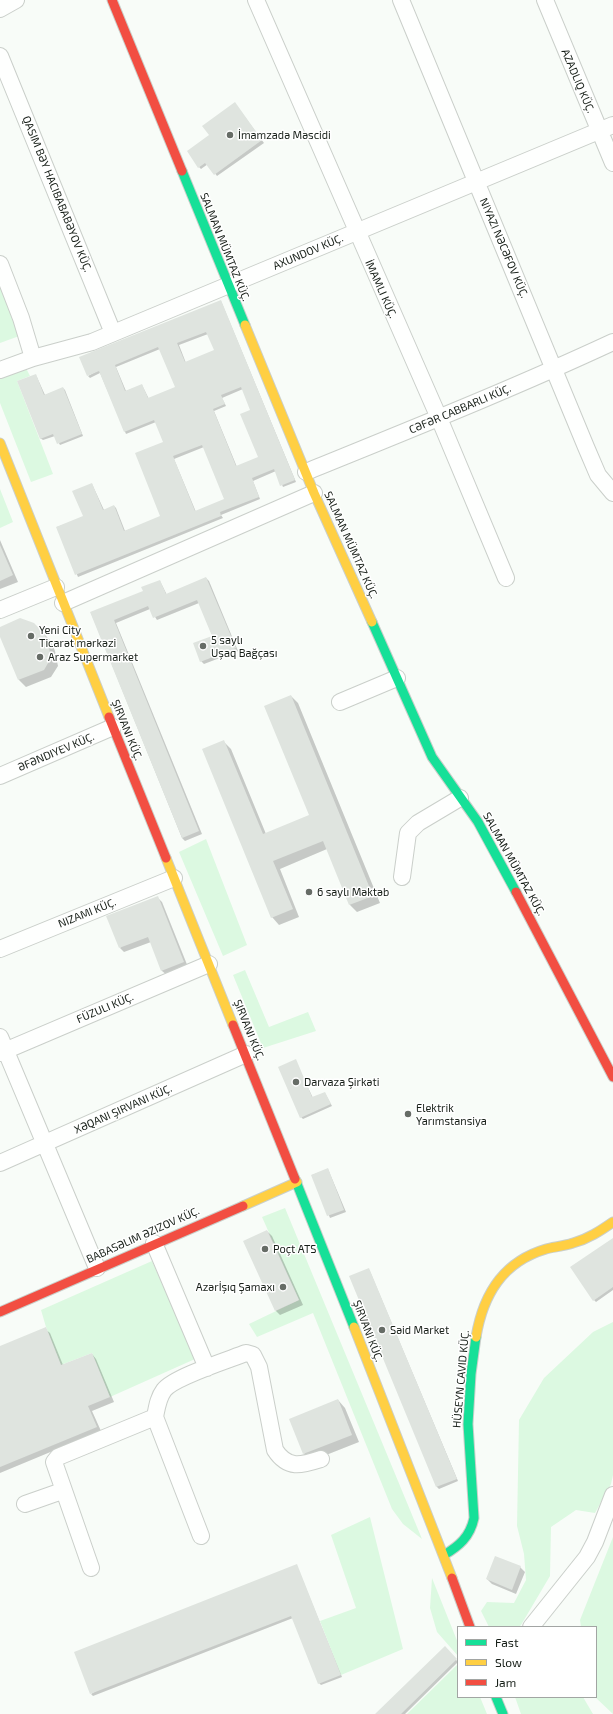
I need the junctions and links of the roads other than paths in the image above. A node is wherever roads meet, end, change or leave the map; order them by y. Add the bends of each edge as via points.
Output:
1 (16, 0) edge
2 (112, 0) edge
3 (256, 0) edge
4 (401, 0) edge
5 (544, 0) edge
6 (0, 9) edge
7 (0, 56) edge
8 (606, 128) edge
9 (613, 163) edge
10 (476, 182) junction
11 (356, 232) junction
12 (0, 264) edge
13 (228, 286) junction
14 (113, 333) junction
15 (613, 342) edge
16 (33, 358) junction
17 (555, 369) junction
18 (0, 370) edge
19 (439, 418) junction
20 (0, 444) edge
21 (306, 472) junction
22 (314, 493) junction
23 (613, 493) edge
24 (506, 578) dead end
25 (56, 587) junction
26 (63, 603) junction
27 (0, 610) edge
28 (397, 678) junction
29 (340, 702) dead end
30 (112, 727) junction
31 (0, 776) edge
32 (460, 798) junction
33 (402, 876) dead end
34 (174, 878) junction
35 (0, 949) edge
36 (209, 964) junction
37 (2, 1047) edge
38 (246, 1054) junction
39 (613, 1077) edge
40 (44, 1144) junction
41 (0, 1163) edge
42 (297, 1182) junction
43 (613, 1222) edge
44 (154, 1243) junction
45 (97, 1268) junction
46 (0, 1312) edge
47 (207, 1368) junction
48 (155, 1416) junction
49 (321, 1459) dead end
50 (62, 1491) junction
51 (613, 1495) edge
52 (25, 1504) dead end
53 (201, 1536) dead end
54 (444, 1555) junction
55 (91, 1568) dead end
56 (470, 1626) edge
57 (532, 1626) edge
58 (496, 1698) edge
59 (503, 1714) edge

1 - 6 street
2 - 13 street, SALMAN MÜMTAZ KÜÇ.
3 - 11 street
4 - 10 street, NIYAZI NƏCƏFOV KÜÇ.
5 - 8 street
7 - 14 street
8 - 9 street
8 - 10 street, AXUNDOV KÜÇ.
10 - 11 street, AXUNDOV KÜÇ.
10 - 17 street, NIYAZI NƏCƏFOV KÜÇ.
11 - 13 street, AXUNDOV KÜÇ.
11 - 19 street
12 - 16 street
13 - 14 street, AXUNDOV KÜÇ.
13 - 21 street, SALMAN MÜMTAZ KÜÇ.
14 - 16 street, AXUNDOV KÜÇ.
15 - 17 street
16 - 18 street, AXUNDOV KÜÇ.
17 - 19 street
17 - 23 street, NIYAZI NƏCƏFOV KÜÇ. via 598,475
19 - 21 street
19 - 24 street
20 - 25 street, ŞIRVANI KÜÇ.
21 - 22 street, SALMAN MÜMTAZ KÜÇ.
22 - 26 street
22 - 28 street, SALMAN MÜMTAZ KÜÇ.
25 - 26 street, ŞIRVANI KÜÇ.
25 - 27 street
26 - 30 street, ŞIRVANI KÜÇ.
28 - 29 street
28 - 32 street, SALMAN MÜMTAZ KÜÇ. via 432,757
30 - 31 street, ƏFƏNDIYEV KÜÇ.
30 - 34 street, ŞIRVANI KÜÇ.
32 - 33 street via 418,823 408,833
32 - 39 street, SALMAN MÜMTAZ KÜÇ. via 494,850
34 - 35 street, NIZAMI KÜÇ.
34 - 36 street, ŞIRVANI KÜÇ.
36 - 37 street, FÜZULI KÜÇ.
36 - 38 street, ŞIRVANI KÜÇ.
37 - 40 street
38 - 40 street, XƏQANI ŞIRVANI KÜÇ.
38 - 42 street, ŞIRVANI KÜÇ.
40 - 41 street, XƏQANI ŞIRVANI KÜÇ.
40 - 45 street
42 - 44 street, BABASƏLIM ƏZIZOV KÜÇ.
42 - 54 street, ŞIRVANI KÜÇ.
43 - 54 street, HÜSEYN CAVID KÜÇ. via 584,1240 534,1253 516,1265 490,1291 483,1305 474,1354 468,1443 472,1524 467,1539
44 - 45 street, BABASƏLIM ƏZIZOV KÜÇ.
44 - 47 street
45 - 46 street, BABASƏLIM ƏZIZOV KÜÇ.
47 - 48 street via 178,1380 165,1389 158,1399
47 - 49 street via 246,1354 253,1355 259,1367 275,1450 285,1462 302,1465
48 - 50 street via 58,1457 54,1462
48 - 53 street
50 - 52 street
50 - 55 street
51 - 57 street via 587,1557
54 - 56 street, ŞIRVANI KÜÇ.
58 - 59 street

